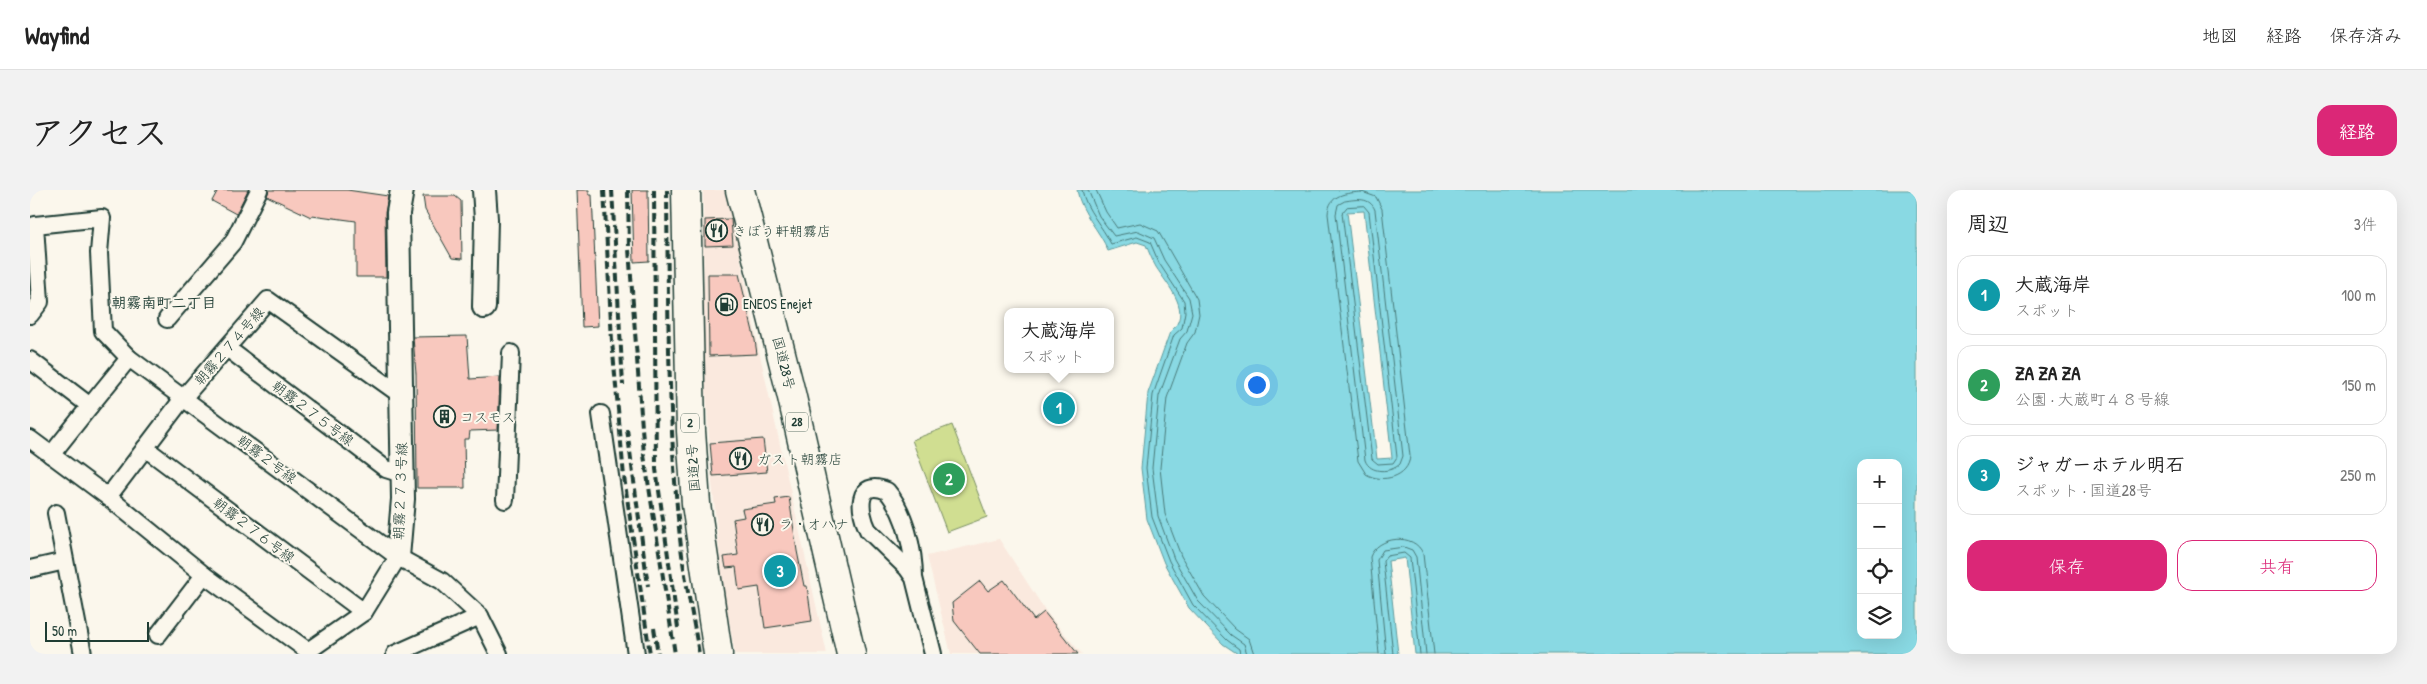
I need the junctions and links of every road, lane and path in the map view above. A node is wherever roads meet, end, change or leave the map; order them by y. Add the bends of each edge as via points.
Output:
1 (258, 190) edge
2 (402, 190) edge
3 (484, 190) edge
4 (686, 190) edge
5 (740, 190) edge
6 (484, 307) dead end
7 (30, 315) edge
8 (167, 319) dead end
9 (227, 348) junction
10 (510, 352) dead end
11 (130, 358) junction
12 (30, 360) edge
13 (401, 395) junction
14 (184, 397) junction
15 (90, 406) junction
16 (602, 414) dead end
17 (30, 439) edge
18 (145, 448) junction
19 (51, 454) junction
20 (402, 474) junction
21 (108, 497) junction
22 (505, 500) dead end
23 (56, 512) dead end
24 (398, 557) junction
25 (65, 561) junction
26 (30, 568) edge
27 (204, 575) junction
28 (914, 578) junction
29 (364, 612) junction
30 (480, 616) junction
31 (158, 635) dead end
32 (82, 654) edge
33 (395, 654) edge
34 (499, 654) edge
35 (636, 654) edge
36 (718, 654) edge
37 (850, 654) edge
38 (933, 654) edge

1 - 8 street via 233,242
2 - 13 street, 朝霧２７３号線 via 398,213
3 - 6 street
4 - 36 highway, 国道2号 / 2 via 688,394 696,504
5 - 37 highway, 国道28号 / 28 via 791,393
7 - 11 street, 朝霧２号線 via 40,302 35,225 102,218 99,253 103,331
9 - 13 street, 朝霧２７４号線 via 268,300
9 - 14 street, 朝霧２７４号線
9 - 20 street, 朝霧２７５号線 via 386,469
10 - 22 street
11 - 14 street, 朝霧２号線
11 - 15 street
12 - 15 street
13 - 20 street, 朝霧２７３号線
14 - 18 street, 朝霧２７４号線
14 - 24 street, 朝霧２号線
15 - 19 street
16 - 35 street
17 - 19 street, 朝霧２７３号線
18 - 21 street, 朝霧２７４号線
18 - 29 street, 朝霧２７６号線
19 - 21 street, 朝霧２７３号線
20 - 24 street, 朝霧２７３号線
21 - 27 street, 朝霧２７３号線
23 - 25 street
24 - 29 street, 朝霧２７３号線
24 - 30 street, 朝霧２号線 via 442,581
25 - 26 street
25 - 32 street
27 - 29 street, 朝霧２７３号線 via 308,651
27 - 31 street
28 - 28 street via 868,530 861,500 869,490 887,491 898,508 914,565
28 - 38 street
30 - 33 street
30 - 34 street, 朝霧２号線

